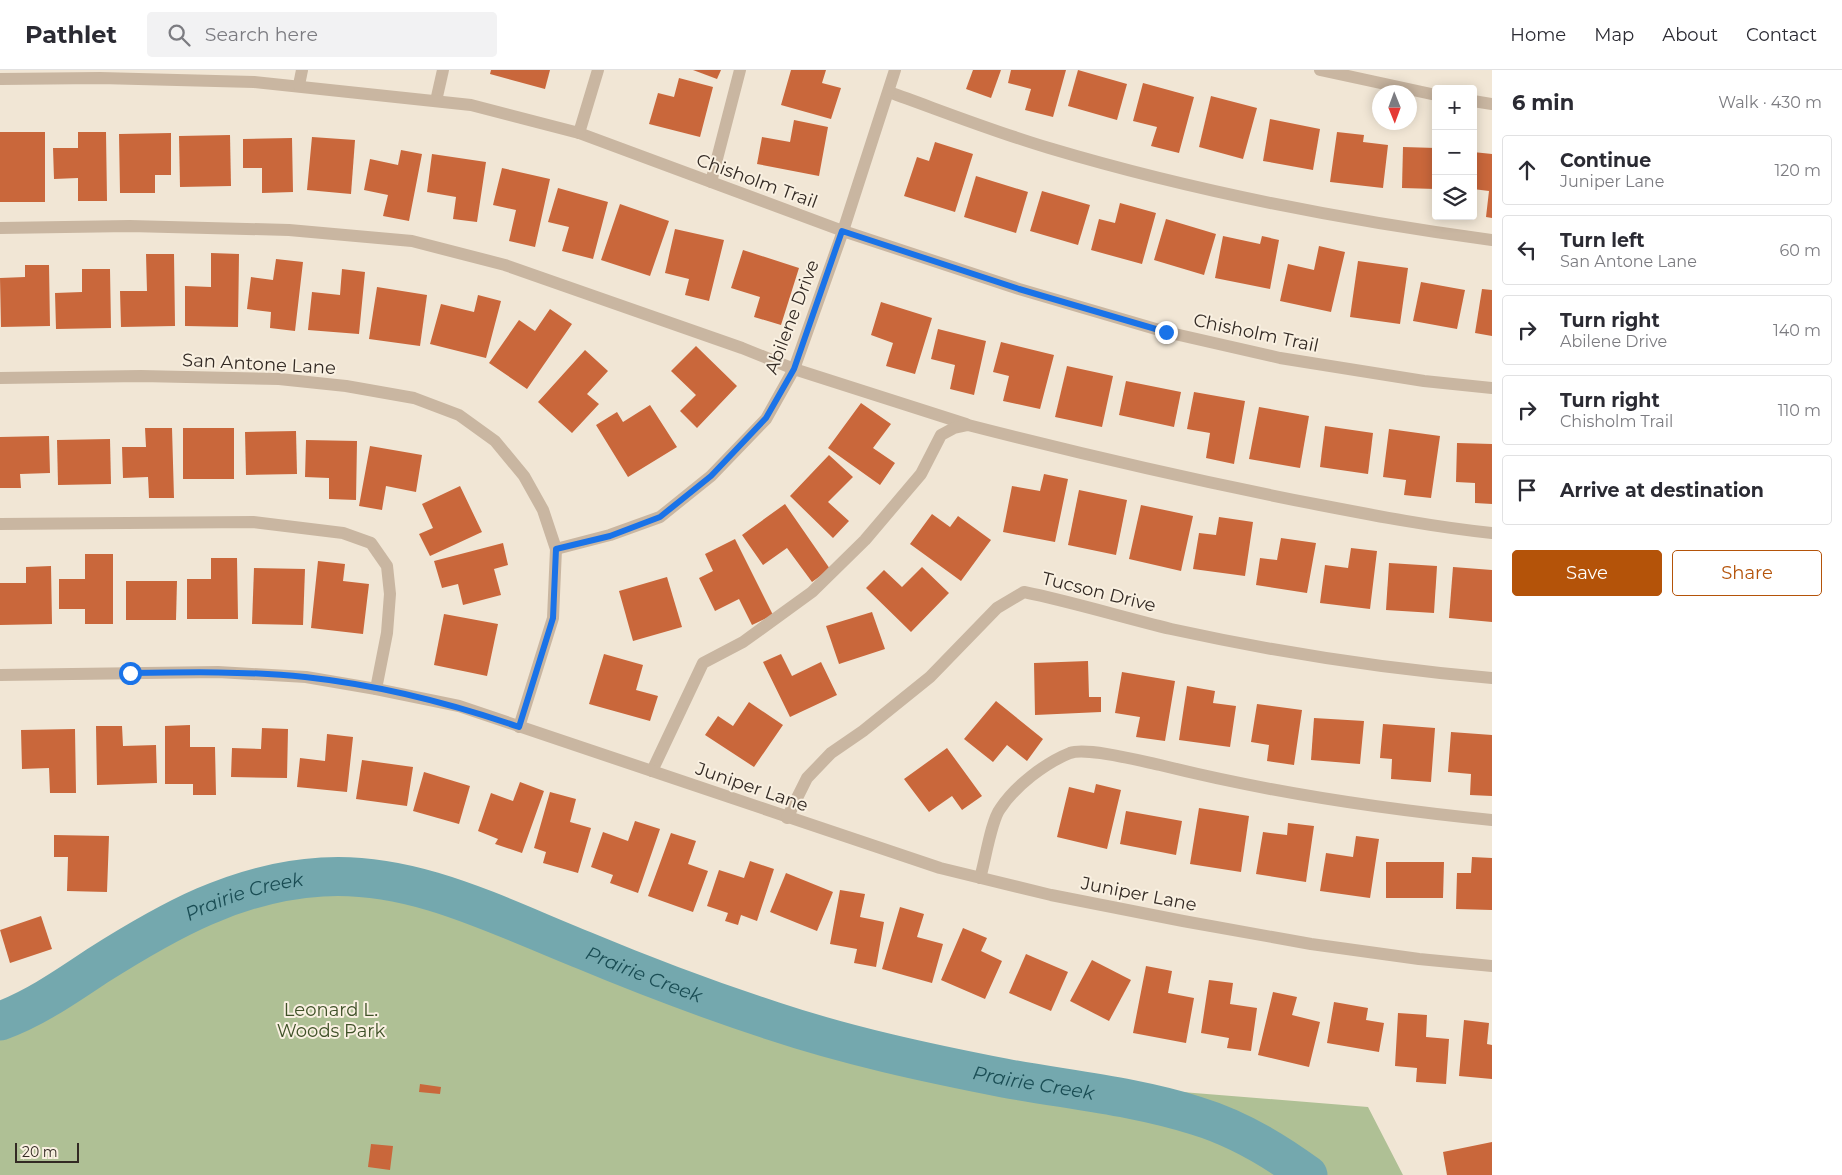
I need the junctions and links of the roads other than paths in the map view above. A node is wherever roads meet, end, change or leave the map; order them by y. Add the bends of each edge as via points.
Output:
1 (302, 70) edge
2 (444, 70) edge
3 (598, 70) edge
4 (740, 70) edge
5 (895, 70) edge
6 (1320, 70) edge
7 (147, 74) edge
8 (0, 79) edge
9 (299, 85) junction
10 (888, 92) junction
11 (1432, 94) edge
12 (436, 101) junction
13 (1477, 102) edge
14 (1492, 104) edge
15 (579, 133) junction
16 (711, 182) junction
17 (0, 228) edge
18 (842, 231) junction
19 (1492, 240) edge
20 (794, 369) junction
21 (0, 378) edge
22 (1492, 388) edge
23 (968, 425) junction
24 (0, 524) edge
25 (1492, 533) edge
26 (556, 549) junction
27 (0, 675) edge
28 (1492, 678) edge
29 (376, 688) junction
30 (519, 727) junction
31 (652, 771) junction
32 (787, 818) junction
33 (1492, 820) edge
34 (980, 878) junction
35 (1492, 966) edge

1 - 9 street
2 - 12 street
3 - 15 street
4 - 16 street
5 - 10 street, Abilene Drive
6 - 11 street
7 - 8 street, Chisholm Trail
7 - 9 street, Chisholm Trail
9 - 12 street, Chisholm Trail
10 - 18 street, Abilene Drive
10 - 19 street via 1048,148 1144,174 1272,202
12 - 15 street, Chisholm Trail via 471,105
13 - 14 street
15 - 16 street, Chisholm Trail
16 - 18 street, Chisholm Trail
17 - 20 street via 130,226 279,230 412,241 505,265
18 - 20 street, Abilene Drive
18 - 22 street, Chisholm Trail via 1019,289 1166,332 1280,358 1424,381
20 - 23 street
20 - 26 street, Abilene Drive via 766,418 711,476 660,517 610,536
21 - 26 street, San Antone Lane via 141,376 279,379 414,398 459,415 495,441 524,476 543,510
23 - 25 street via 1249,491 1372,515
23 - 31 street via 941,435 922,474 865,540 812,592 743,642 703,663
24 - 29 street via 253,522 343,533 371,543 387,566 390,594 387,633
26 - 30 street, San Antone Lane via 553,618
27 - 29 street, Juniper Lane via 218,672 306,677
28 - 32 street, Tucson Drive via 1311,656 1172,629 1024,592 997,608 930,677 863,731 831,752 807,778
29 - 30 street, Juniper Lane via 459,706
30 - 31 street, Juniper Lane
31 - 32 street, Juniper Lane
32 - 34 street, Juniper Lane
33 - 34 street via 1399,811 1193,774 1134,759 1072,753 1019,786 999,810
34 - 35 street, Juniper Lane via 1311,944

